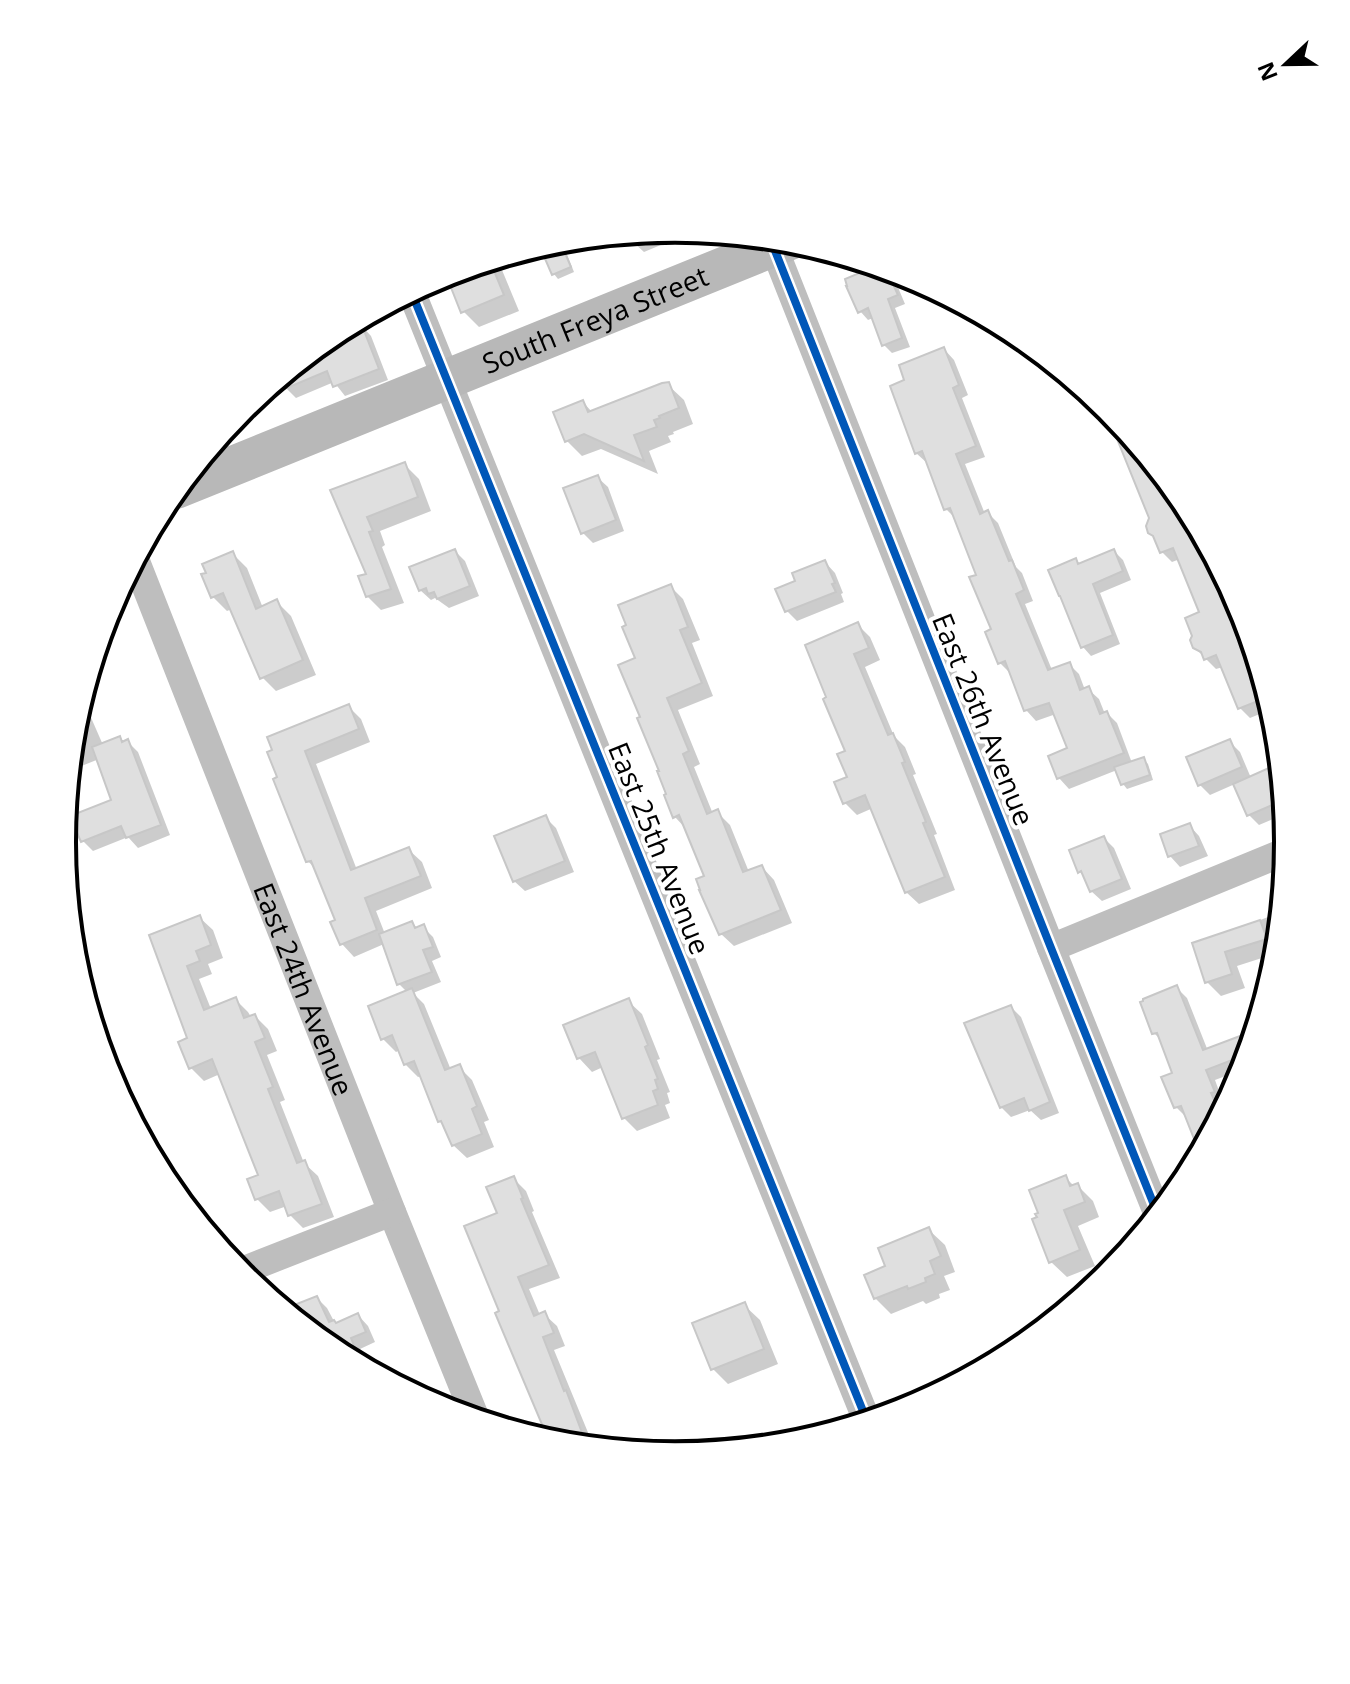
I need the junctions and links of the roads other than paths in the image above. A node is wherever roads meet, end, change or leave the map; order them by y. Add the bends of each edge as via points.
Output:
1 (760, 249) edge
2 (782, 253) edge
3 (416, 302) edge
4 (447, 379) junction
5 (198, 480) edge
6 (140, 573) edge
7 (1274, 856) edge
8 (1051, 948) junction
9 (1153, 1203) edge
10 (392, 1212) junction
11 (252, 1267) edge
12 (470, 1404) edge
13 (863, 1411) edge

1 - 4 main road, South Freya Street
2 - 8 street, East 26th Avenue
3 - 4 street, East 25th Avenue
4 - 5 main road, South Freya Street
4 - 13 street, East 25th Avenue
6 - 10 street, East 24th Avenue
7 - 8 street
8 - 9 street, East 26th Avenue
10 - 11 street
10 - 12 street, East 24th Avenue

